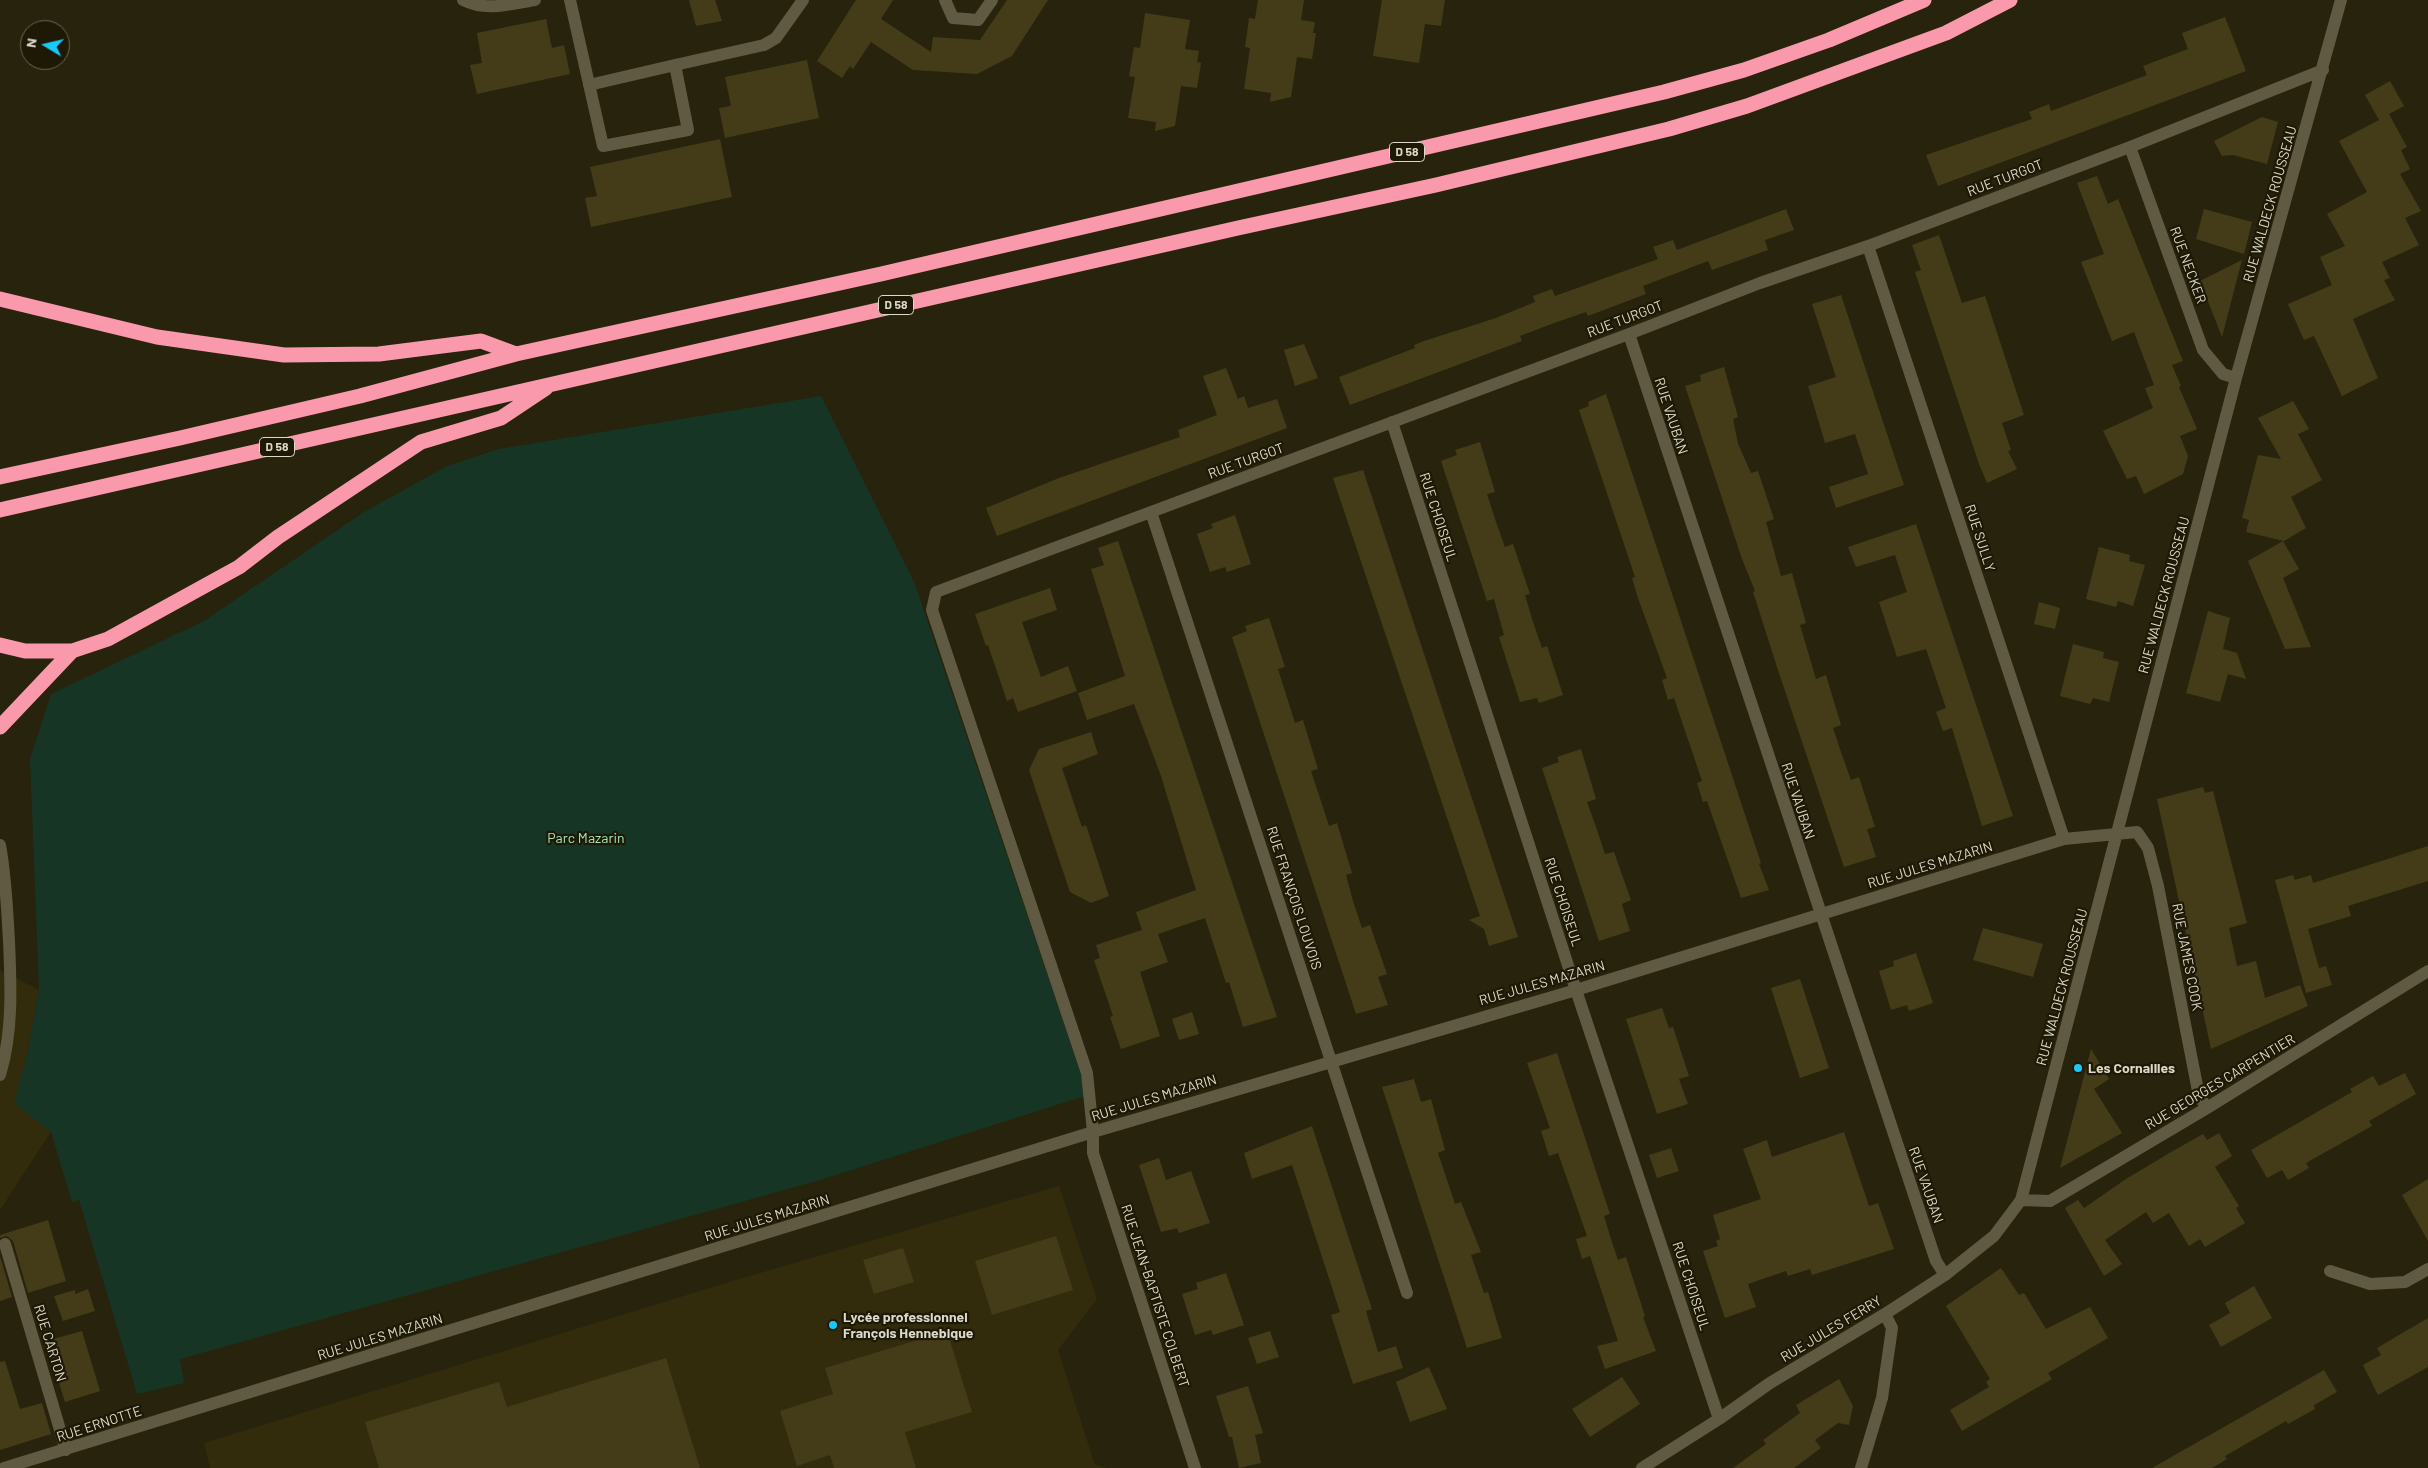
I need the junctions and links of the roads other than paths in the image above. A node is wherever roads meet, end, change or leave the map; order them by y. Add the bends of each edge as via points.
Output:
1 (463, 0) edge
2 (535, 0) edge
3 (570, 0) edge
4 (804, 0) edge
5 (945, 0) edge
6 (992, 0) edge
7 (1924, 0) edge
8 (2010, 0) edge
9 (2341, 0) edge
10 (675, 65) junction
11 (2323, 70) junction
12 (589, 85) junction
13 (2130, 147) junction
14 (1868, 246) junction
15 (0, 299) edge
16 (1629, 334) junction
17 (516, 354) junction
18 (2236, 378) junction
19 (554, 383) junction
20 (1392, 422) junction
21 (0, 477) edge
22 (0, 510) edge
23 (1151, 512) junction
24 (936, 592) joint
25 (0, 645) edge
26 (72, 651) junction
27 (0, 727) edge
28 (2118, 833) junction
29 (2064, 838) junction
30 (0, 845) edge
31 (1820, 915) junction
32 (2428, 971) edge
33 (1576, 990) junction
34 (1332, 1061) junction
35 (0, 1075) edge
36 (2207, 1108) junction
37 (1093, 1132) junction
38 (2021, 1200) junction
39 (5, 1244) dead end
40 (2428, 1269) edge
41 (2330, 1271) dead end
42 (1945, 1275) junction
43 (1407, 1293) dead end
44 (1885, 1314) junction
45 (202, 1407) joint
46 (1719, 1419) junction
47 (66, 1450) junction
48 (4, 1468) edge
49 (1195, 1468) edge
50 (1642, 1468) edge
51 (1861, 1468) edge

1 - 2 street via 488,7
3 - 12 street
4 - 10 street via 776,38 764,45
5 - 6 street via 953,18 978,20
7 - 17 highway, D 58 via 1829,40 1744,70 1664,92 882,274
8 - 19 highway, D 58 via 1946,33 1747,106 1669,129 1436,185
9 - 11 street, RUE WALDECK ROUSSEAU
10 - 12 street
10 - 12 street via 688,130 603,146
11 - 13 street, RUE TURGOT
11 - 18 street, RUE WALDECK ROUSSEAU
13 - 14 street, RUE TURGOT
13 - 18 street, RUE NECKER via 2203,350 2223,374
14 - 16 street, RUE TURGOT via 1760,283
14 - 29 street, RUE SULLY
15 - 17 highway via 157,337 284,356 379,354 481,341
16 - 20 street, RUE TURGOT
16 - 31 street, RUE VAUBAN
17 - 21 highway, D 58 via 360,396
18 - 28 street, RUE WALDECK ROUSSEAU
19 - 22 highway, D 58
19 - 26 highway via 502,418 421,442 278,537 240,567 108,639
20 - 23 street, RUE TURGOT
20 - 33 street, RUE CHOISEUL
23 - 24 street, RUE TURGOT
23 - 34 street, RUE FRANÇOIS LOUVOIS
24 - 37 street, RUE JEAN-BAPTISTE COLBERT via 932,610 1087,1072
25 - 26 highway via 25,651
26 - 27 highway
28 - 29 street, RUE JULES MAZARIN
28 - 36 street, RUE JAMES COOK via 2137,832 2148,848 2199,1096
28 - 38 street, RUE WALDECK ROUSSEAU
29 - 31 street, RUE JULES MAZARIN
30 - 35 street via 6,878 11,977 10,1018
31 - 33 street, RUE JULES MAZARIN
31 - 42 street, RUE VAUBAN via 1936,1261
32 - 36 street, RUE GEORGES CARPENTIER
33 - 34 street, RUE JULES MAZARIN
33 - 46 street, RUE CHOISEUL
34 - 37 street, RUE JULES MAZARIN
34 - 43 street, RUE FRANÇOIS LOUVOIS
36 - 38 street, RUE GEORGES CARPENTIER via 2050,1201
37 - 45 street, RUE JULES MAZARIN
37 - 49 street, RUE JEAN-BAPTISTE COLBERT via 1093,1153
38 - 42 street, RUE JULES FERRY via 1994,1236
39 - 47 street, RUE CARTON
40 - 41 street via 2405,1282 2370,1284
42 - 44 street, RUE JULES FERRY
44 - 46 street, RUE JULES FERRY via 1770,1383
44 - 51 street via 1892,1328 1882,1398
45 - 47 street, RUE ERNOTTE
46 - 50 street, RUE JULES FERRY
47 - 48 street, RUE ERNOTTE

